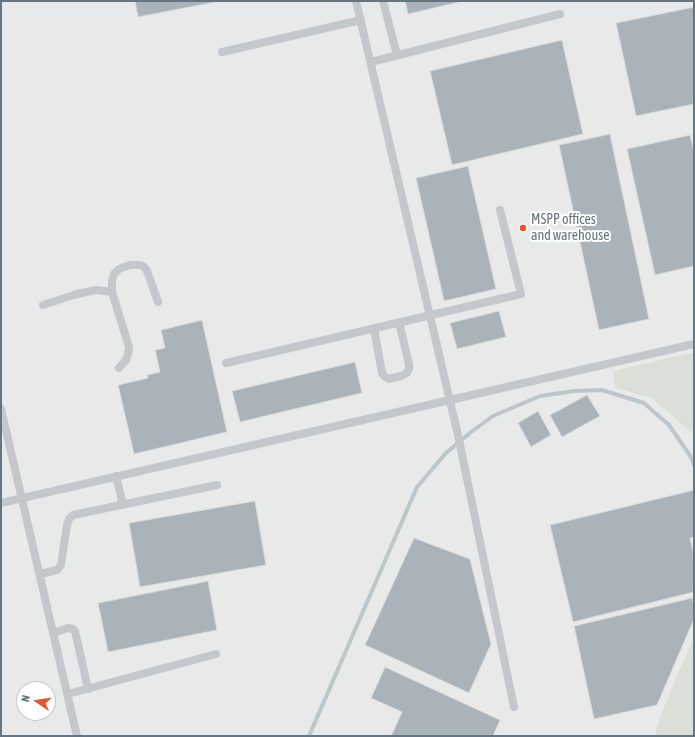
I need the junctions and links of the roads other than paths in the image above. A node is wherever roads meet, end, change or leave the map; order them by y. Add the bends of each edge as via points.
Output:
1 (356, 1) edge
2 (383, 1) edge
3 (560, 14) dead end
4 (361, 20) junction
5 (222, 52) dead end
6 (397, 55) junction
7 (371, 62) junction
8 (500, 210) dead end
9 (112, 292) junction
10 (158, 302) dead end
11 (43, 305) dead end
12 (430, 315) junction
13 (399, 322) junction
14 (374, 328) junction
15 (694, 344) edge
16 (226, 363) dead end
17 (119, 368) dead end
18 (450, 399) junction
19 (1, 409) edge
20 (116, 476) junction
21 (217, 485) dead end
22 (22, 498) junction
23 (1, 503) edge
24 (123, 505) junction
25 (40, 574) junction
26 (53, 633) junction
27 (216, 654) dead end
28 (88, 688) junction
29 (68, 694) junction
30 (514, 707) dead end
31 (78, 736) edge

1 - 4 lane
2 - 6 lane
3 - 6 lane
4 - 5 lane
4 - 7 lane
6 - 7 lane
7 - 12 lane
8 - 12 lane via 521,294
9 - 10 lane via 114,274 130,265 139,265 146,268
9 - 11 lane via 96,290
9 - 17 lane via 129,347 126,360
12 - 13 lane
12 - 18 lane
13 - 14 lane
13 - 14 lane via 409,368 407,373 389,379 382,373
14 - 16 lane
15 - 18 lane
18 - 20 lane
18 - 30 lane
19 - 22 lane
20 - 22 lane
20 - 24 lane
21 - 24 lane
22 - 23 lane
22 - 25 lane
24 - 25 lane via 73,515 67,525 61,565 57,570
25 - 26 lane
26 - 28 lane via 68,628 74,630
26 - 29 lane
27 - 28 lane
28 - 29 lane
29 - 31 lane

